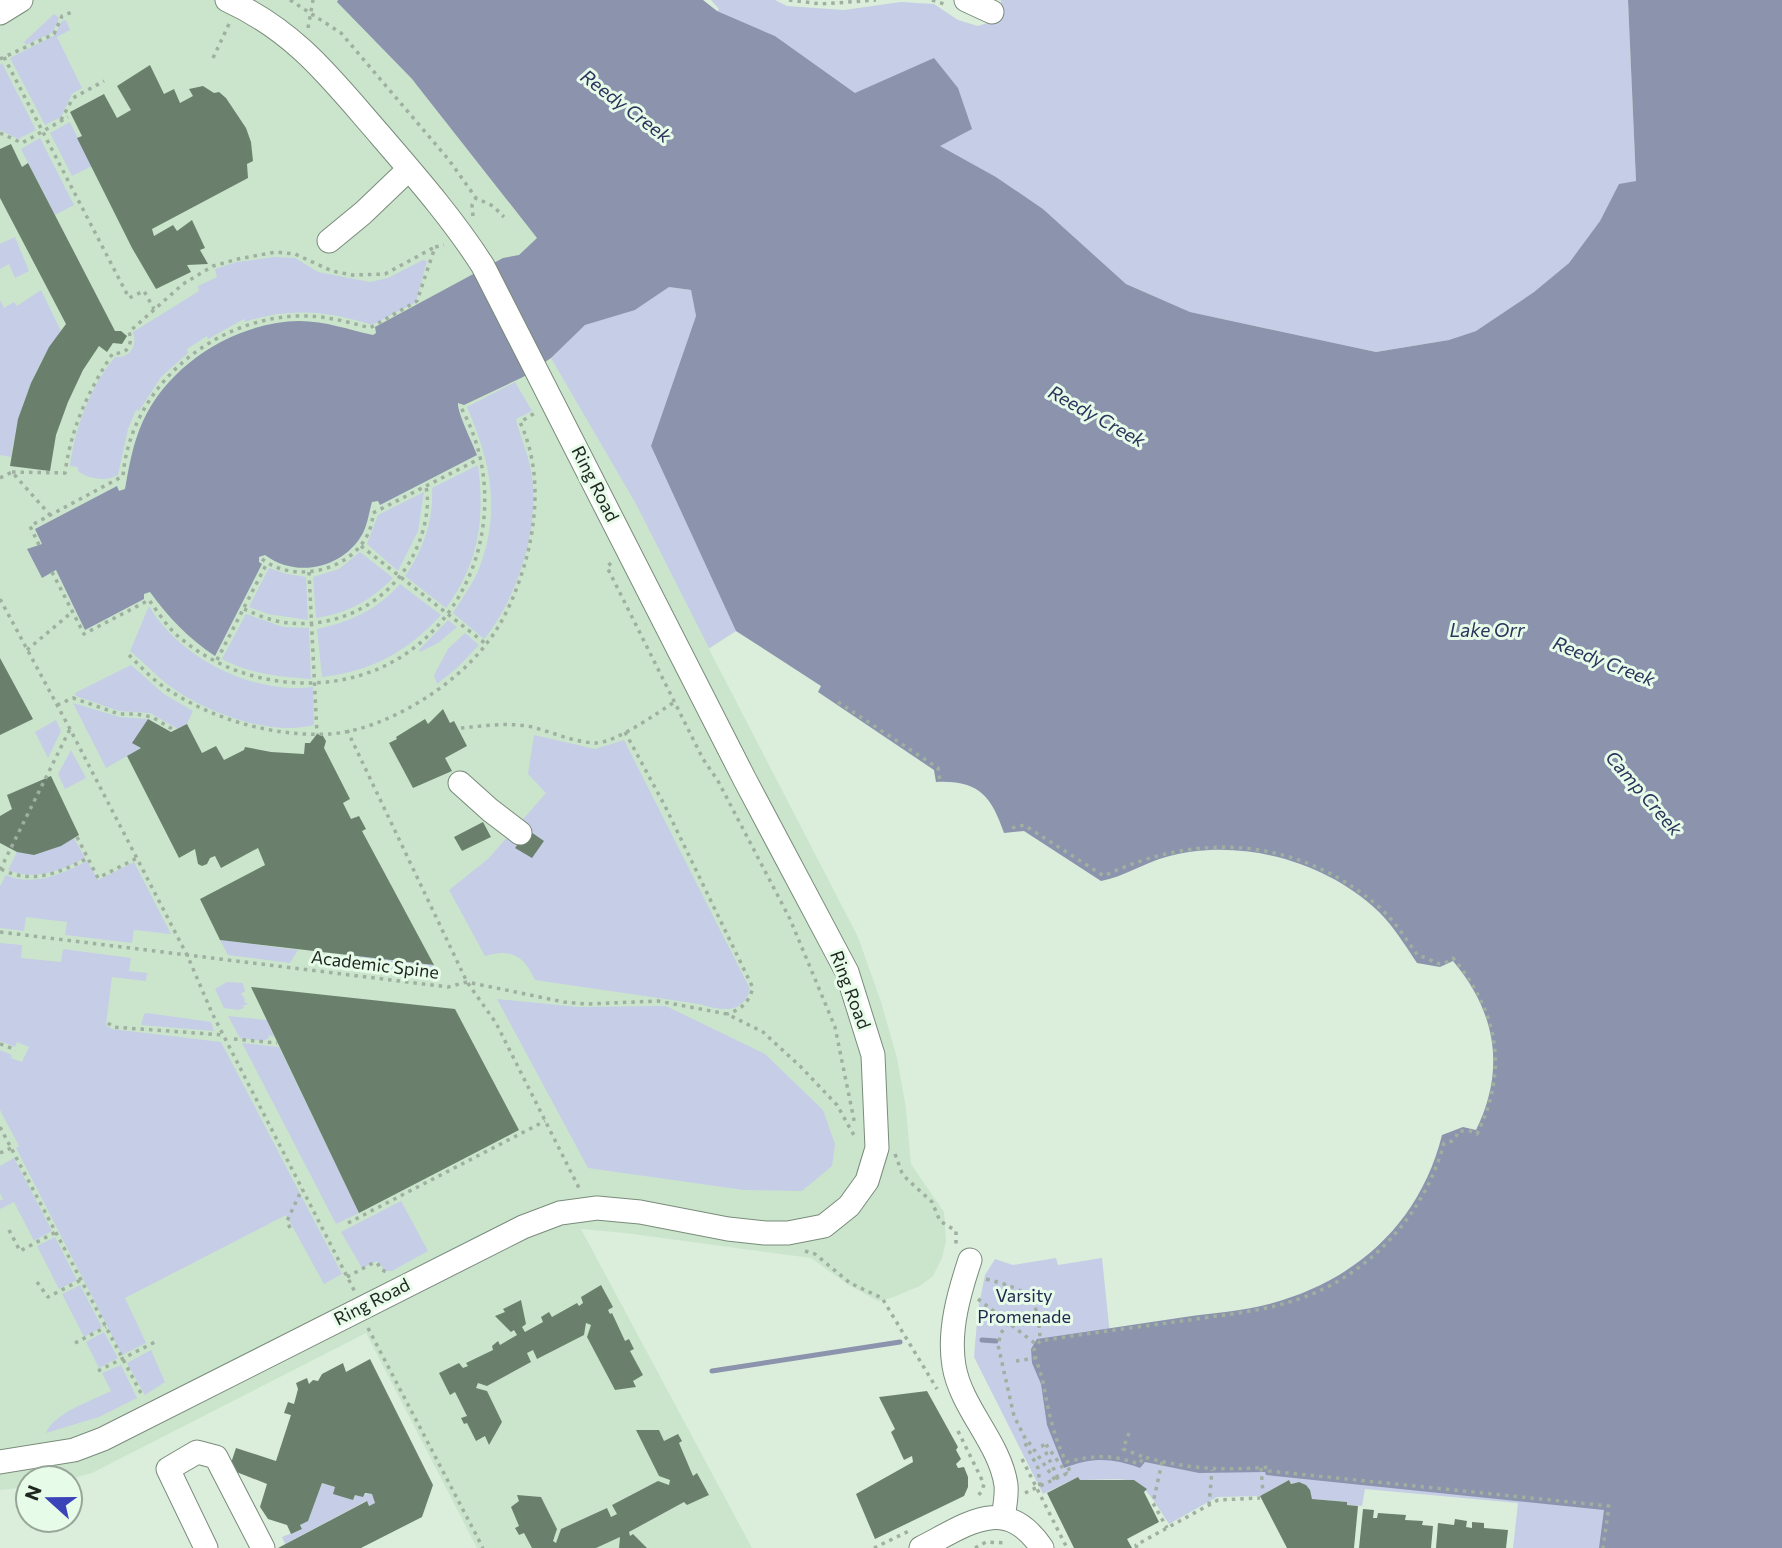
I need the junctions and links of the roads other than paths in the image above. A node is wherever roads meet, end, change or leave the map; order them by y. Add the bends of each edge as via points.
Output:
1 (21, 0) edge
2 (227, 0) edge
3 (966, 0) edge
4 (983, 0) edge
5 (0, 13) edge
6 (409, 169) junction
7 (329, 240) dead end
8 (460, 783) dead end
9 (520, 833) dead end
10 (975, 1268) road end
11 (0, 1462) edge
12 (1003, 1517) junction
13 (206, 1548) edge
14 (263, 1548) edge
15 (921, 1548) edge
16 (1042, 1548) edge

1 - 5 street
2 - 6 street, Ring Road via 303,48
3 - 4 street via 992,12
6 - 7 street
6 - 11 street, Ring Road via 456,223 483,266 847,972 873,1055 877,1148 867,1181 849,1206 824,1226 788,1233 728,1229 618,1209 575,1210 523,1227 103,1439 74,1450
8 - 9 street
10 - 12 street via 961,1287 954,1367 1004,1475
12 - 15 street via 977,1519
12 - 16 street via 1025,1529
13 - 14 street via 168,1469 197,1452 216,1457

